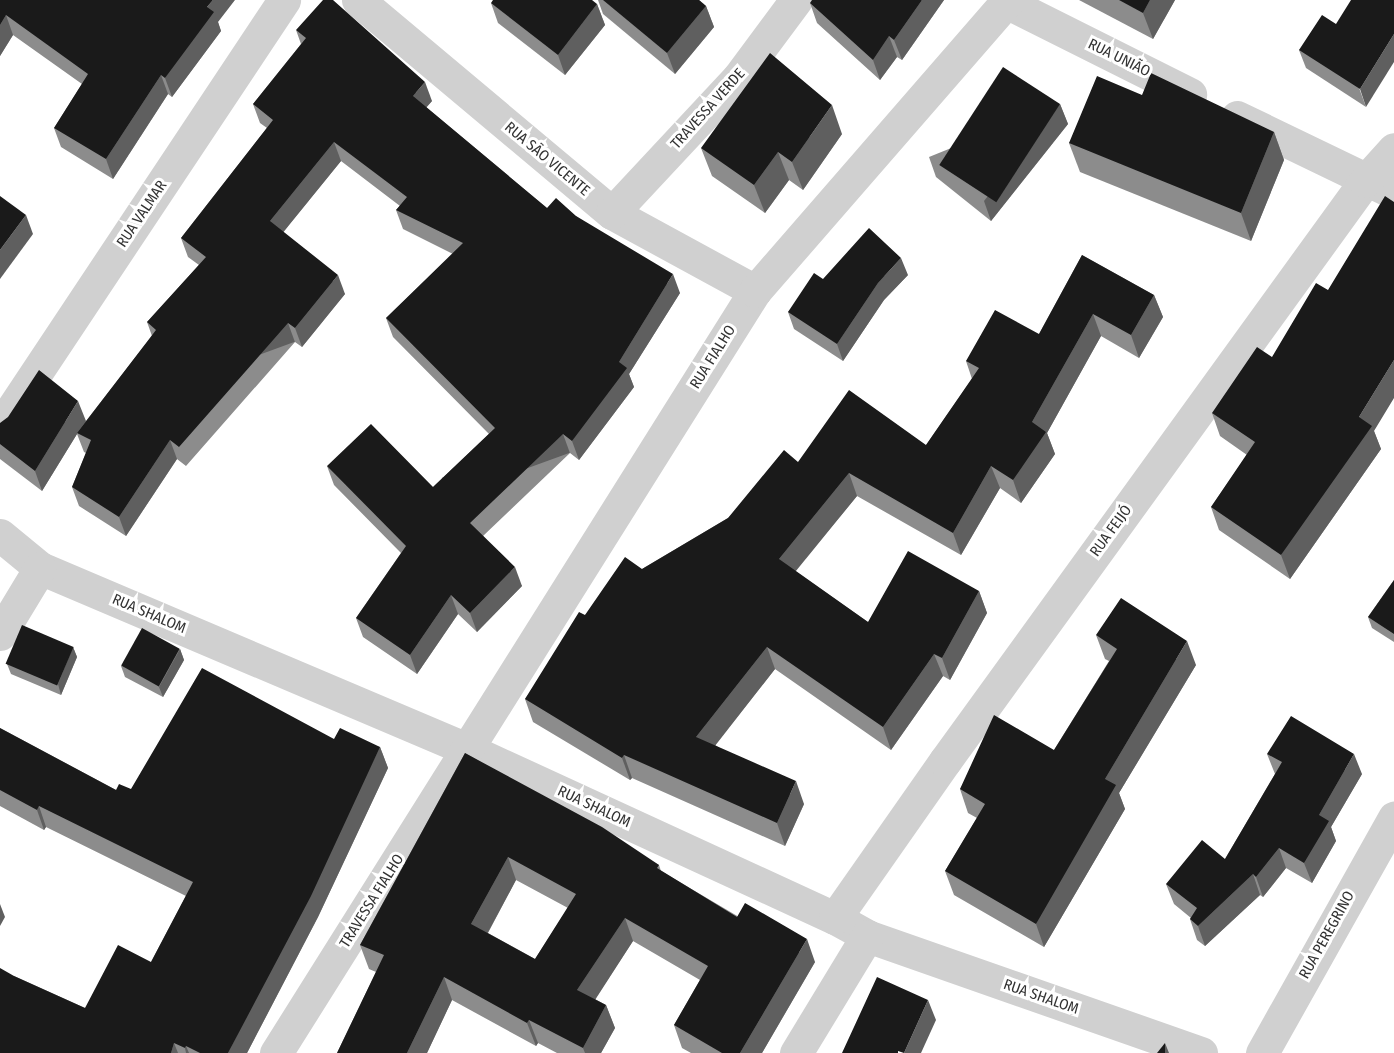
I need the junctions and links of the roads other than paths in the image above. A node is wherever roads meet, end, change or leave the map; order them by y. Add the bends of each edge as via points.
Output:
1 (284, 0) edge
2 (358, 0) edge
3 (796, 0) edge
4 (1007, 1) edge
5 (1394, 149) edge
6 (1380, 187) edge
7 (612, 213) junction
8 (755, 291) junction
9 (0, 427) edge
10 (0, 535) edge
11 (40, 568) junction
12 (0, 634) edge
13 (467, 749) junction
14 (1394, 818) edge
15 (835, 918) junction
16 (867, 936) junction
17 (276, 1053) edge
18 (796, 1053) edge
19 (1202, 1053) edge
20 (1262, 1053) edge

1 - 9 street, RUA VALMAR
2 - 7 street, RUA SÃO VICENTE
3 - 7 street, TRAVESSA VERDE via 738,78
4 - 6 street, RUA UNIÃO
4 - 8 street, RUA FIALHO
5 - 6 street, RUA FEIJÓ
6 - 15 street, RUA FEIJÓ via 945,761
7 - 8 street, RUA SÃO VICENTE
8 - 13 street, RUA FIALHO
10 - 11 street, RUA SHALOM
11 - 12 street
11 - 13 street, RUA SHALOM
13 - 15 street, RUA SHALOM
13 - 17 street, TRAVESSA FIALHO
14 - 20 street, RUA PEREGRINO
15 - 16 street, RUA SHALOM
16 - 18 street
16 - 19 street, RUA SHALOM

